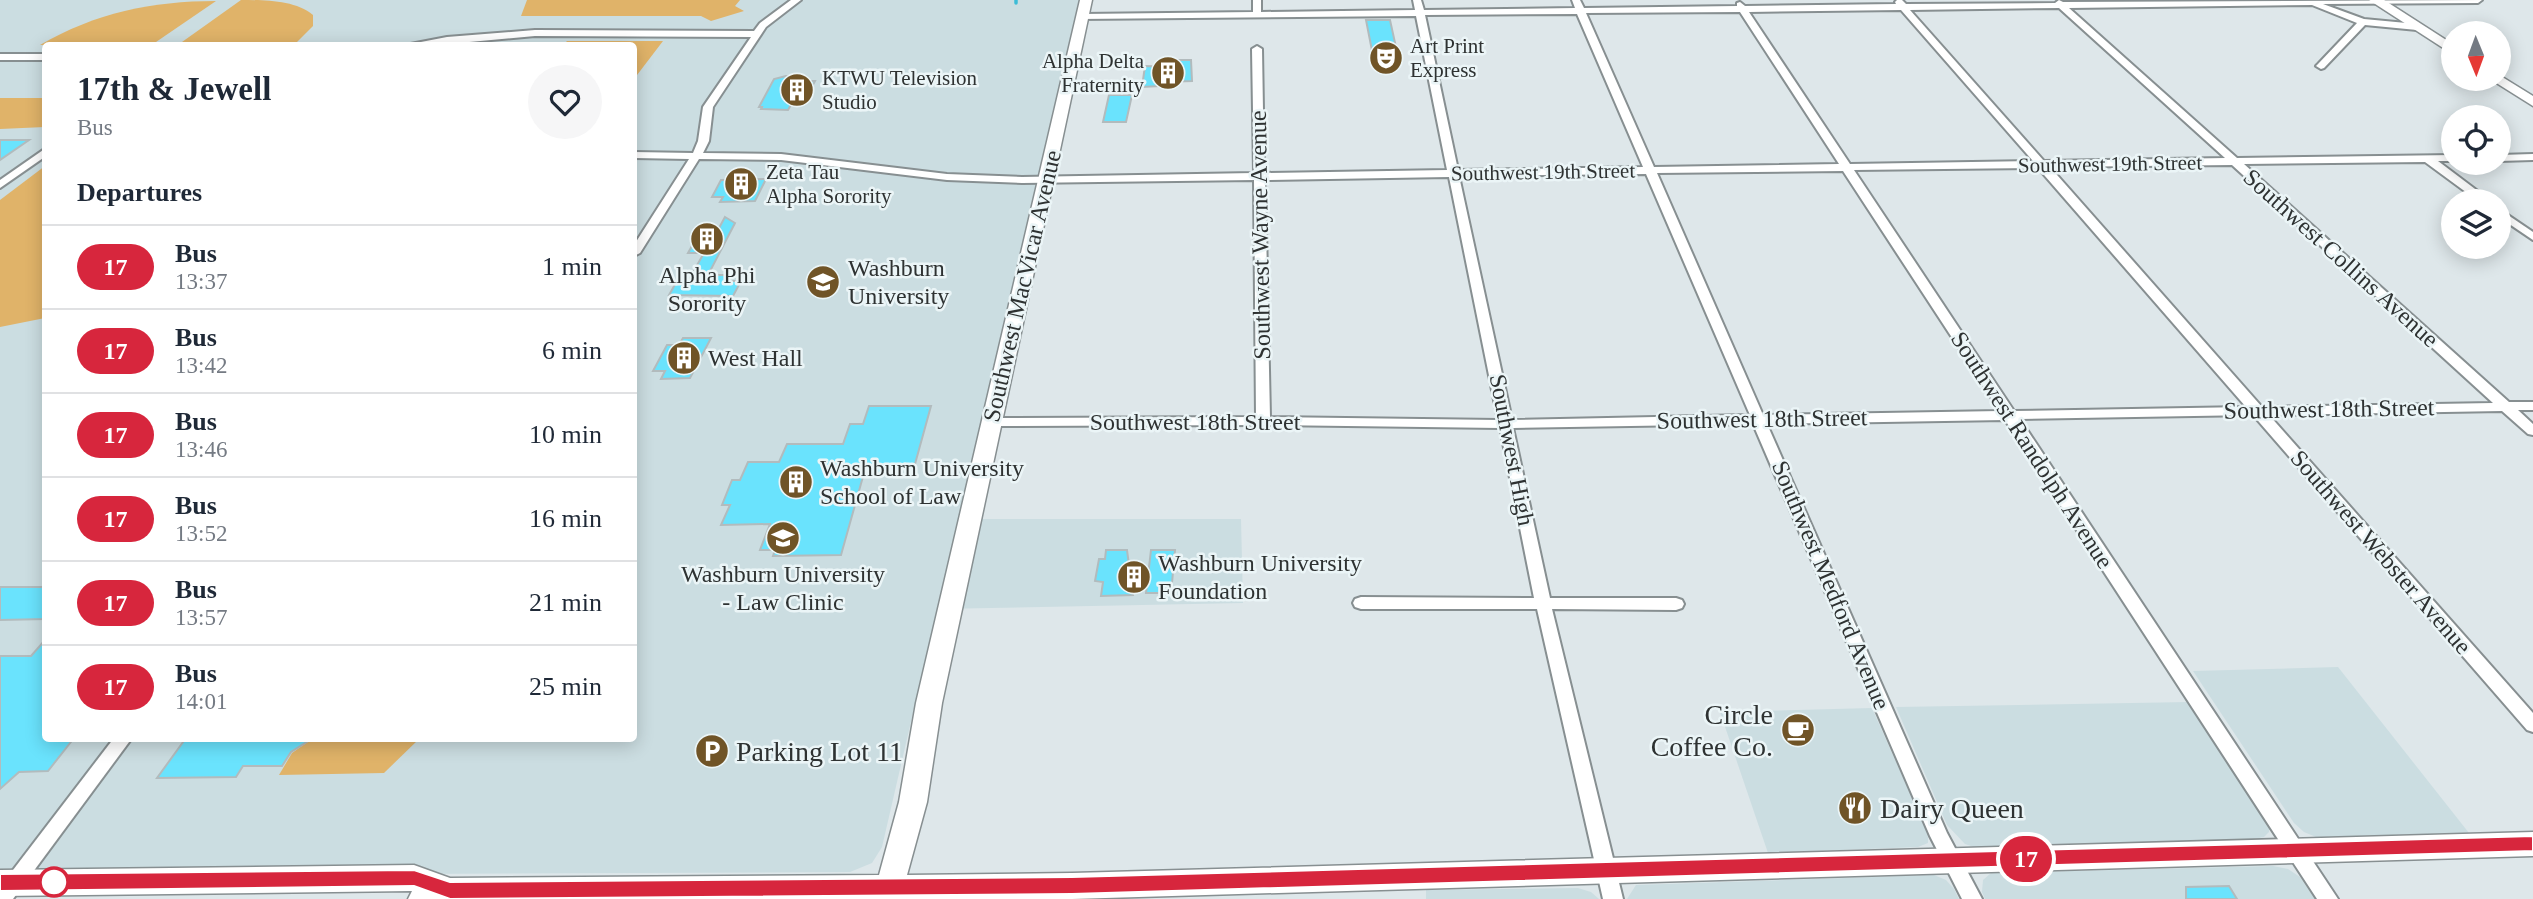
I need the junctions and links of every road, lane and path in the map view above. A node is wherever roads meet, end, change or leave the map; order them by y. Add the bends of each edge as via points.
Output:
1 (797, 0) edge
2 (1257, 0) edge
3 (1576, 0) edge
4 (2478, 0) edge
5 (2311, 1) edge
6 (2377, 1) edge
7 (2058, 3) edge
8 (1900, 4) edge
9 (1740, 5) edge
10 (1418, 7) edge
11 (1084, 8) edge
12 (1581, 12) junction
13 (1257, 15) junction
14 (2363, 22) junction
15 (2417, 27) junction
16 (756, 34) junction
17 (427, 42) edge
18 (2441, 43) edge
19 (1257, 49) dead end
20 (0, 57) edge
21 (42, 57) edge
22 (2321, 66) dead end
23 (2511, 88) edge
24 (2533, 102) edge
25 (42, 154) edge
26 (637, 155) edge
27 (697, 155) junction
28 (2533, 157) edge
29 (2441, 158) edge
30 (2511, 158) edge
31 (2428, 159) junction
32 (2234, 162) junction
33 (2041, 165) junction
34 (1846, 168) junction
35 (1649, 171) junction
36 (1455, 174) junction
37 (1259, 177) junction
38 (1046, 180) junction
39 (0, 185) edge
40 (2469, 189) edge
41 (2511, 221) edge
42 (2533, 237) edge
43 (637, 248) edge
44 (2506, 406) junction
45 (2533, 406) edge
46 (2258, 410) junction
47 (2009, 415) junction
48 (1760, 419) junction
49 (1263, 421) junction
50 (992, 422) junction
51 (1507, 424) junction
52 (2533, 431) edge
53 (1361, 603) dead end
54 (1543, 603) junction
55 (1676, 604) dead end
56 (2533, 725) edge
57 (121, 742) edge
58 (2533, 844) edge
59 (2295, 850) junction
60 (1953, 862) junction
61 (1607, 870) junction
62 (6, 888) edge
63 (1255, 889) edge
64 (887, 893) edge
65 (440, 896) edge
66 (1613, 899) edge
67 (1972, 899) edge
68 (2328, 899) edge

1 - 16 street via 766,21
2 - 13 street
3 - 12 street, Southwest Medford Avenue
4 - 6 street
5 - 6 street
5 - 7 street
5 - 14 street
6 - 15 main road
7 - 8 street
7 - 32 street, Southwest Collins Avenue
8 - 9 street
8 - 33 street, Southwest Webster Avenue
9 - 12 street
9 - 34 street, Southwest Randolph Avenue
10 - 12 street
10 - 13 street
10 - 36 street, Southwest High
11 - 13 street
11 - 38 main road, Southwest MacVicar Avenue
12 - 35 street, Southwest Medford Avenue
14 - 15 street
14 - 22 street
15 - 18 main road
16 - 17 street via 499,34
16 - 27 street via 708,107 706,134
19 - 37 street, Southwest Wayne Avenue
20 - 21 street
23 - 24 main road
25 - 39 street
26 - 27 street, Southwest 19th Street
27 - 38 street, Southwest 19th Street via 781,156 947,177
27 - 43 street
28 - 30 street
29 - 31 street, Southwest 19th Street
31 - 32 street, Southwest 19th Street
31 - 40 street
32 - 33 street, Southwest 19th Street
32 - 44 street, Southwest Collins Avenue
33 - 34 street, Southwest 19th Street
33 - 46 street, Southwest Webster Avenue
34 - 35 street, Southwest 19th Street
34 - 47 street, Southwest Randolph Avenue
35 - 36 street, Southwest 19th Street
35 - 48 street, Southwest Medford Avenue
36 - 37 street, Southwest 19th Street
36 - 51 street, Southwest High
37 - 38 street, Southwest 19th Street
37 - 49 street, Southwest Wayne Avenue
38 - 50 main road, Southwest MacVicar Avenue
41 - 42 street
44 - 45 street, Southwest 18th Street
44 - 46 street, Southwest 18th Street
44 - 52 street, Southwest Collins Avenue
46 - 47 street, Southwest 18th Street
46 - 56 street, Southwest Webster Avenue
47 - 48 street, Southwest 18th Street
47 - 59 street, Southwest Randolph Avenue
48 - 51 street, Southwest 18th Street
48 - 60 street, Southwest Medford Avenue
49 - 50 street, Southwest 18th Street
49 - 51 street, Southwest 18th Street
50 - 64 main road, Southwest MacVicar Avenue via 929,704 916,783
51 - 54 street, Southwest High
53 - 54 street
54 - 55 street
54 - 61 street, Southwest High
57 - 62 street
58 - 59 main road
59 - 60 main road
59 - 68 street, Southwest Randolph Avenue
60 - 61 main road
60 - 67 street, Southwest Medford Avenue
61 - 63 main road
61 - 66 street, Southwest High
62 - 65 main road via 414,878
63 - 64 main road via 1072,886
64 - 65 main road

